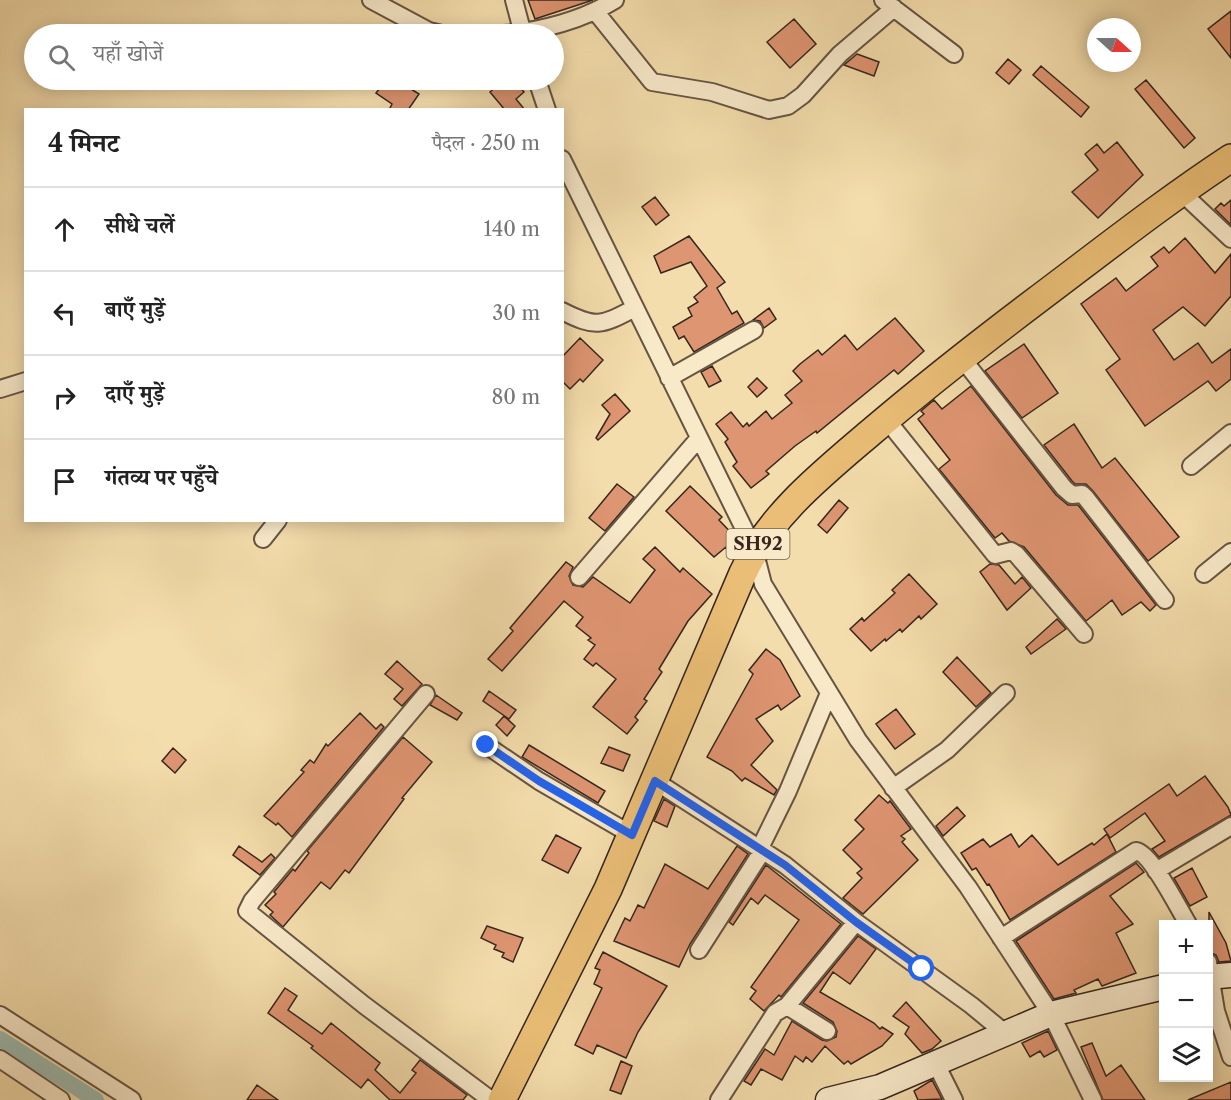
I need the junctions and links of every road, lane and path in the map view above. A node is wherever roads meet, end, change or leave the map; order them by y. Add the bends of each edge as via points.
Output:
1 (371, 0) edge
2 (514, 0) edge
3 (615, 0) edge
4 (888, 4) edge
5 (595, 11) junction
6 (416, 24) edge
7 (520, 24) edge
8 (554, 24) edge
9 (954, 54) dead end
10 (540, 90) edge
11 (546, 108) edge
12 (1231, 158) edge
13 (564, 163) edge
14 (1181, 192) junction
15 (1231, 239) edge
16 (635, 308) junction
17 (564, 312) edge
18 (754, 330) dead end
19 (961, 357) junction
20 (669, 378) junction
21 (24, 382) edge
22 (0, 389) edge
23 (886, 419) junction
24 (1231, 433) edge
25 (699, 438) junction
26 (1191, 466) dead end
27 (276, 522) edge
28 (263, 539) dead end
29 (754, 549) junction
30 (1231, 552) edge
31 (1204, 574) dead end
32 (579, 577) dead end
33 (1166, 600) dead end
34 (1084, 634) dead end
35 (829, 693) junction
36 (1006, 693) dead end
37 (426, 694) dead end
38 (486, 745) dead end
39 (655, 781) junction
40 (893, 788) junction
41 (1231, 826) edge
42 (632, 835) junction
43 (761, 849) junction
44 (1156, 871) junction
45 (1186, 920) edge
46 (856, 922) junction
47 (1001, 938) junction
48 (699, 950) dead end
49 (1215, 973) edge
50 (1159, 988) edge
51 (787, 1006) junction
52 (1051, 1014) junction
53 (0, 1015) edge
54 (826, 1030) dead end
55 (1005, 1033) junction
56 (1231, 1058) edge
57 (0, 1059) edge
58 (936, 1064) junction
59 (61, 1100) edge
60 (132, 1100) edge
61 (491, 1100) edge
62 (502, 1100) edge
63 (719, 1100) edge
64 (828, 1100) edge
65 (954, 1100) edge
66 (1093, 1100) edge

1 - 6 street
2 - 7 street
3 - 5 street
4 - 5 street via 803,95 788,106 770,110 712,92 652,82
4 - 9 street
5 - 8 street
10 - 11 street
12 - 14 main road, SH92
13 - 16 street
14 - 15 street
14 - 19 main road, SH92
16 - 17 street via 602,325
16 - 20 street
18 - 20 street
19 - 23 main road, SH92
19 - 33 street via 1064,488 1072,495 1082,494 1086,498
20 - 25 street
21 - 22 street
23 - 29 main road, SH92 via 789,506
23 - 34 street via 996,555 1011,551 1016,554
24 - 26 street
25 - 29 street
25 - 32 street
27 - 28 street
29 - 35 street via 763,584
29 - 39 main road, SH92
30 - 31 street
35 - 40 street
35 - 43 street
36 - 40 street via 947,750
37 - 61 street via 247,911
38 - 42 street
39 - 42 main road, SH92
39 - 43 street
40 - 47 street via 968,887
41 - 44 street
42 - 62 main road, SH92
43 - 46 street
43 - 48 street
44 - 45 street
44 - 47 street via 1144,854 1136,850
46 - 51 street
46 - 55 street
47 - 52 street
49 - 56 street via 1216,1011
50 - 52 street
51 - 54 street
51 - 63 street via 775,1012
52 - 55 street
52 - 66 street
53 - 60 street
55 - 58 street
57 - 59 street
58 - 64 street via 880,1087
58 - 65 street

